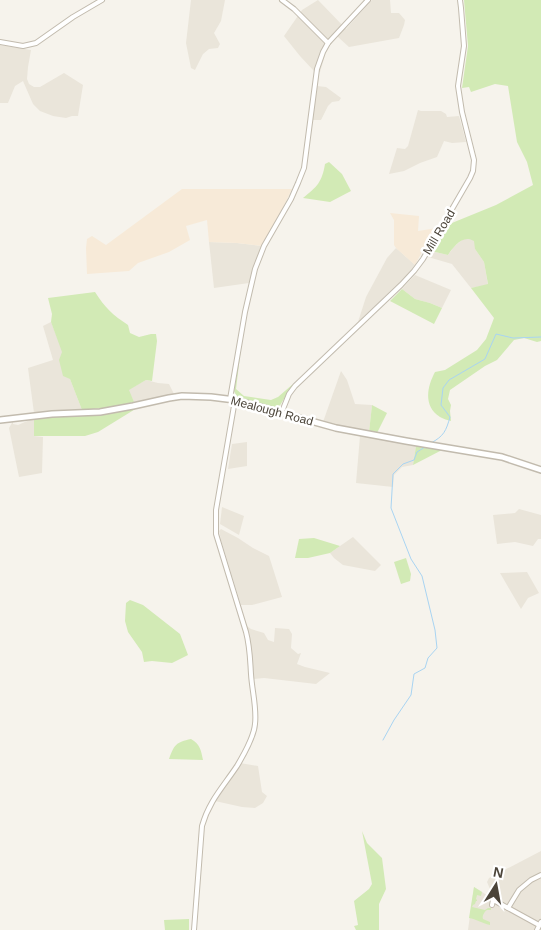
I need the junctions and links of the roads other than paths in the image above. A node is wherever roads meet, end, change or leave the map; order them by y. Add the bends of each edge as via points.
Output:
1 (102, 0) edge
2 (282, 0) edge
3 (368, 0) edge
4 (460, 0) edge
5 (0, 42) edge
6 (328, 42) junction
7 (232, 400) junction
8 (281, 414) junction
9 (0, 420) edge
10 (541, 470) edge
11 (541, 874) edge
12 (492, 905) dead end
13 (508, 908) junction
14 (539, 926) edge
15 (194, 930) edge

1 - 5 street via 36,44 24,46
2 - 6 street
3 - 6 street
4 - 8 street, Mill Road via 464,46 458,86 474,160 470,178 414,271 295,386
6 - 7 street via 317,69 304,168 255,269
7 - 8 street, Mealough Road
7 - 9 street, Mealough Road via 182,396 100,412
7 - 15 street via 215,528 250,647 256,725 244,753 205,815
8 - 10 street, Mealough Road via 336,428 502,457
11 - 13 street via 519,890
12 - 13 street via 493,900
13 - 14 street

